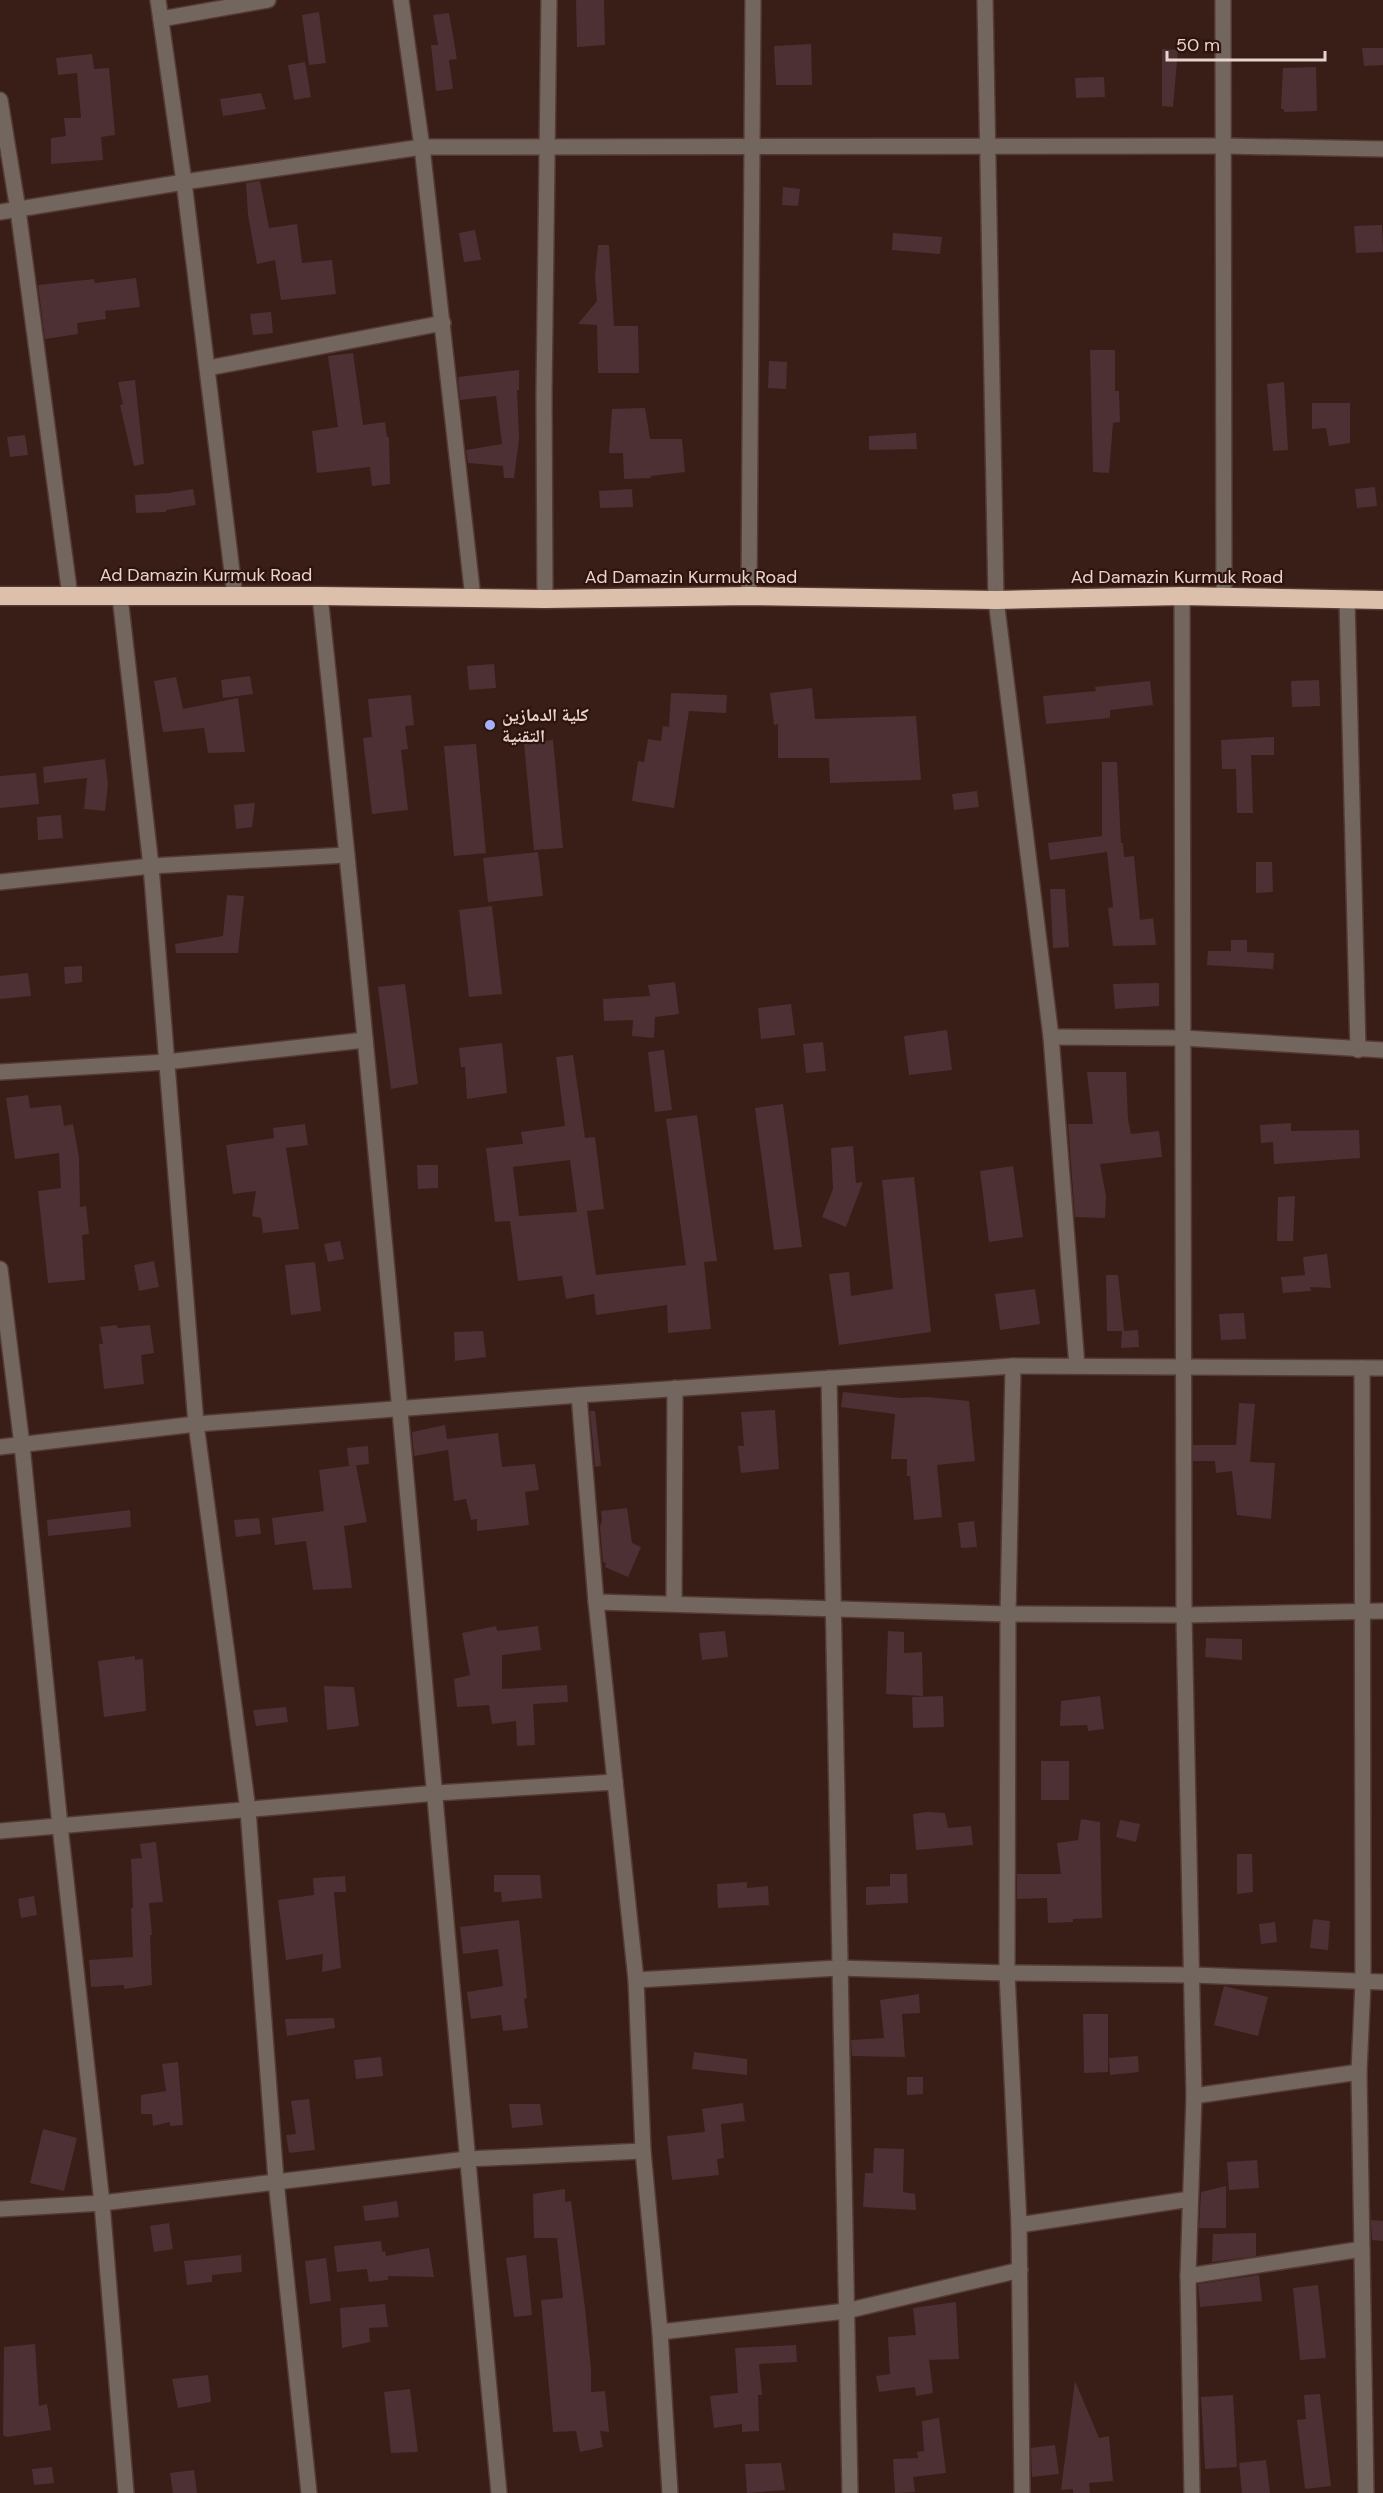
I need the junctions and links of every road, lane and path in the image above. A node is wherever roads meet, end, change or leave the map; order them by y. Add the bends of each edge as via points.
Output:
1 (159, 0) edge
2 (268, 0) edge
3 (401, 0) edge
4 (549, 0) edge
5 (753, 0) edge
6 (985, 0) edge
7 (1223, 0) edge
8 (161, 19) junction
9 (0, 100) edge
10 (753, 146) junction
11 (987, 146) junction
12 (1224, 146) junction
13 (422, 147) junction
14 (547, 147) junction
15 (1383, 149) edge
16 (184, 182) junction
17 (18, 210) junction
18 (0, 212) edge
19 (443, 323) junction
20 (208, 368) junction
21 (0, 596) edge
22 (70, 596) junction
23 (235, 596) junction
24 (320, 596) junction
25 (749, 596) junction
26 (1182, 596) junction
27 (120, 597) junction
28 (1224, 597) junction
29 (473, 598) junction
30 (545, 599) junction
31 (1347, 599) junction
32 (996, 600) junction
33 (1383, 600) edge
34 (347, 855) junction
35 (151, 866) junction
36 (0, 882) edge
37 (1051, 1037) junction
38 (1183, 1038) junction
39 (365, 1040) junction
40 (1358, 1050) junction
41 (1383, 1050) edge
42 (166, 1062) junction
43 (0, 1072) edge
44 (0, 1269) edge
45 (1013, 1366) junction
46 (1077, 1366) junction
47 (1183, 1368) junction
48 (1362, 1368) junction
49 (1383, 1368) edge
50 (829, 1378) junction
51 (675, 1388) junction
52 (579, 1395) junction
53 (400, 1408) junction
54 (196, 1424) junction
55 (22, 1445) junction
56 (0, 1447) edge
57 (596, 1602) junction
58 (674, 1604) junction
59 (833, 1607) junction
60 (1363, 1611) junction
61 (1383, 1611) edge
62 (1008, 1614) junction
63 (1184, 1615) junction
64 (615, 1782) junction
65 (436, 1793) junction
66 (248, 1810) junction
67 (60, 1826) junction
68 (0, 1831) edge
69 (838, 1968) junction
70 (1007, 1973) junction
71 (1192, 1975) junction
72 (636, 1980) junction
73 (1362, 1982) junction
74 (1383, 1982) edge
75 (1359, 2072) junction
76 (1194, 2096) junction
77 (643, 2151) junction
78 (467, 2159) junction
79 (276, 2181) junction
80 (1190, 2199) junction
81 (102, 2203) junction
82 (0, 2209) edge
83 (1019, 2225) junction
84 (1362, 2249) junction
85 (1020, 2270) junction
86 (1188, 2276) junction
87 (846, 2311) junction
88 (660, 2332) junction
89 (126, 2493) edge
90 (309, 2493) edge
91 (499, 2493) edge
92 (670, 2493) edge
93 (850, 2493) edge
94 (1022, 2493) edge
95 (1192, 2493) edge
96 (1366, 2493) edge

1 - 8 street
2 - 8 street
3 - 13 street
4 - 14 street
5 - 10 street
6 - 11 street
7 - 12 street
8 - 16 street
9 - 17 street
10 - 11 street
10 - 14 street
10 - 25 street
11 - 12 street
11 - 32 street
12 - 15 street
12 - 28 street
13 - 14 street
13 - 16 street
13 - 19 street
14 - 30 street
16 - 17 street
16 - 20 street
17 - 18 street
17 - 22 street
19 - 20 street
19 - 29 street
20 - 23 street
21 - 22 highway, Ad Damazin Kurmuk Road
22 - 27 highway, Ad Damazin Kurmuk Road
23 - 24 highway, Ad Damazin Kurmuk Road
23 - 27 highway, Ad Damazin Kurmuk Road
24 - 29 highway, Ad Damazin Kurmuk Road
24 - 34 street
25 - 30 highway, Ad Damazin Kurmuk Road
25 - 32 highway, Ad Damazin Kurmuk Road
26 - 28 highway, Ad Damazin Kurmuk Road
26 - 32 highway, Ad Damazin Kurmuk Road
26 - 38 street
27 - 35 street
28 - 31 highway, Ad Damazin Kurmuk Road
29 - 30 highway, Ad Damazin Kurmuk Road
31 - 33 highway, Ad Damazin Kurmuk Road
31 - 40 street
32 - 37 street
34 - 35 street
34 - 39 street
35 - 36 street
35 - 42 street
37 - 38 street
37 - 46 street
38 - 40 street
38 - 47 street
39 - 42 street
39 - 53 street
40 - 41 street
42 - 43 street
42 - 54 street
44 - 55 street
45 - 46 street
45 - 50 street
45 - 62 street
46 - 47 street
47 - 48 street
47 - 63 street
48 - 49 street
48 - 60 street
50 - 51 street
50 - 59 street
51 - 52 street
51 - 58 street
52 - 53 street
52 - 57 street
53 - 54 street
53 - 65 street
54 - 55 street
54 - 66 street
55 - 56 street
55 - 67 street
57 - 58 street
57 - 64 street
58 - 59 street
59 - 62 street
59 - 69 street
60 - 61 street
60 - 63 street
60 - 73 street
62 - 63 street
62 - 70 street
63 - 71 street
64 - 65 street
64 - 72 street
65 - 66 street
65 - 78 street
66 - 67 street
66 - 79 street
67 - 68 street
67 - 81 street
69 - 70 street
69 - 72 street
69 - 87 street
70 - 71 street
70 - 83 street
71 - 73 street
71 - 76 street
72 - 77 street
73 - 74 street
73 - 75 street
75 - 76 street
75 - 84 street
76 - 80 street
77 - 78 street
77 - 88 street
78 - 79 street
78 - 91 street
79 - 81 street
79 - 90 street
80 - 83 street
80 - 86 street
81 - 82 street
81 - 89 street
83 - 85 street
84 - 86 street
84 - 96 street
85 - 87 street
85 - 94 street
86 - 95 street
87 - 88 street
87 - 93 street
88 - 92 street

